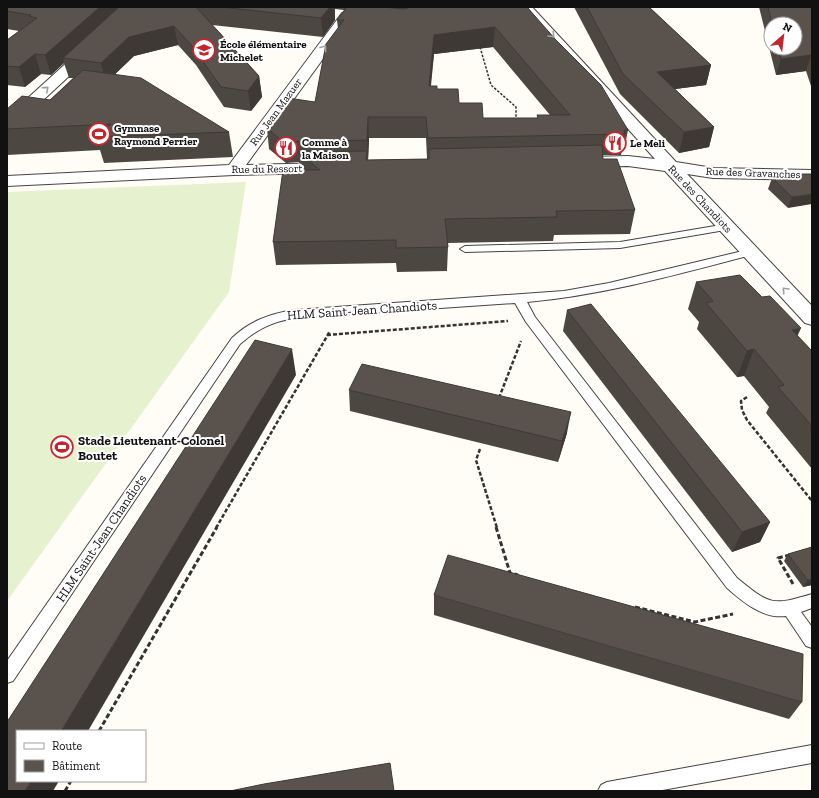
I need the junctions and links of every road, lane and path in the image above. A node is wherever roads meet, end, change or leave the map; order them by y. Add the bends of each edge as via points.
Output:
1 (525, 7) edge
2 (347, 16) edge
3 (96, 43) edge
4 (480, 47) edge
5 (516, 121) edge
6 (7, 125) edge
7 (570, 162) edge
8 (670, 166) junction
9 (344, 167) edge
10 (234, 170) junction
11 (812, 175) edge
12 (7, 181) edge
13 (727, 227) junction
14 (465, 250) dead end
15 (751, 252) junction
16 (519, 299) junction
17 (339, 310) junction
18 (810, 312) edge
19 (530, 319) junction
20 (327, 336) junction
21 (747, 397) dead end
22 (497, 403) edge
23 (480, 448) dead end
24 (812, 501) edge
25 (792, 554) edge
26 (525, 577) edge
27 (751, 599) junction
28 (809, 602) edge
29 (627, 606) edge
30 (790, 608) junction
31 (812, 641) edge
32 (7, 675) edge
33 (100, 730) edge
34 (812, 754) edge
35 (70, 782) edge
36 (65, 791) edge
37 (606, 791) edge

1 -> 8 street, Rue des Chandiots
10 -> 2 street, Rue Jean Mazuer
6 -> 3 street
4 - 5 path via 491,85 516,107
7 - 8 street via 628,161
8 - 11 street, Rue des Gravanches via 713,173
8 - 13 street, Rue des Chandiots
9 - 10 street, Rue du Ressort
10 - 12 street, Rue du Ressort
13 - 14 lane via 620,245
13 - 15 street, Rue des Chandiots
15 - 16 lane, HLM Saint-Jean Chandiots via 609,287
18 -> 15 street, Rue des Chandiots
16 - 17 lane, HLM Saint-Jean Chandiots
16 - 19 lane
17 - 20 path
17 - 32 lane, HLM Saint-Jean Chandiots via 277,316 249,328 236,341
19 - 20 path
19 - 22 path
19 - 27 lane via 732,583
20 - 33 path
21 - 24 path via 741,401 747,420
23 - 26 path via 476,460 510,572
25 - 28 path via 778,558
27 - 29 path via 743,612 696,622
27 - 30 lane via 772,608
28 - 30 lane
30 - 31 lane
34 - 37 lane
35 - 36 path

